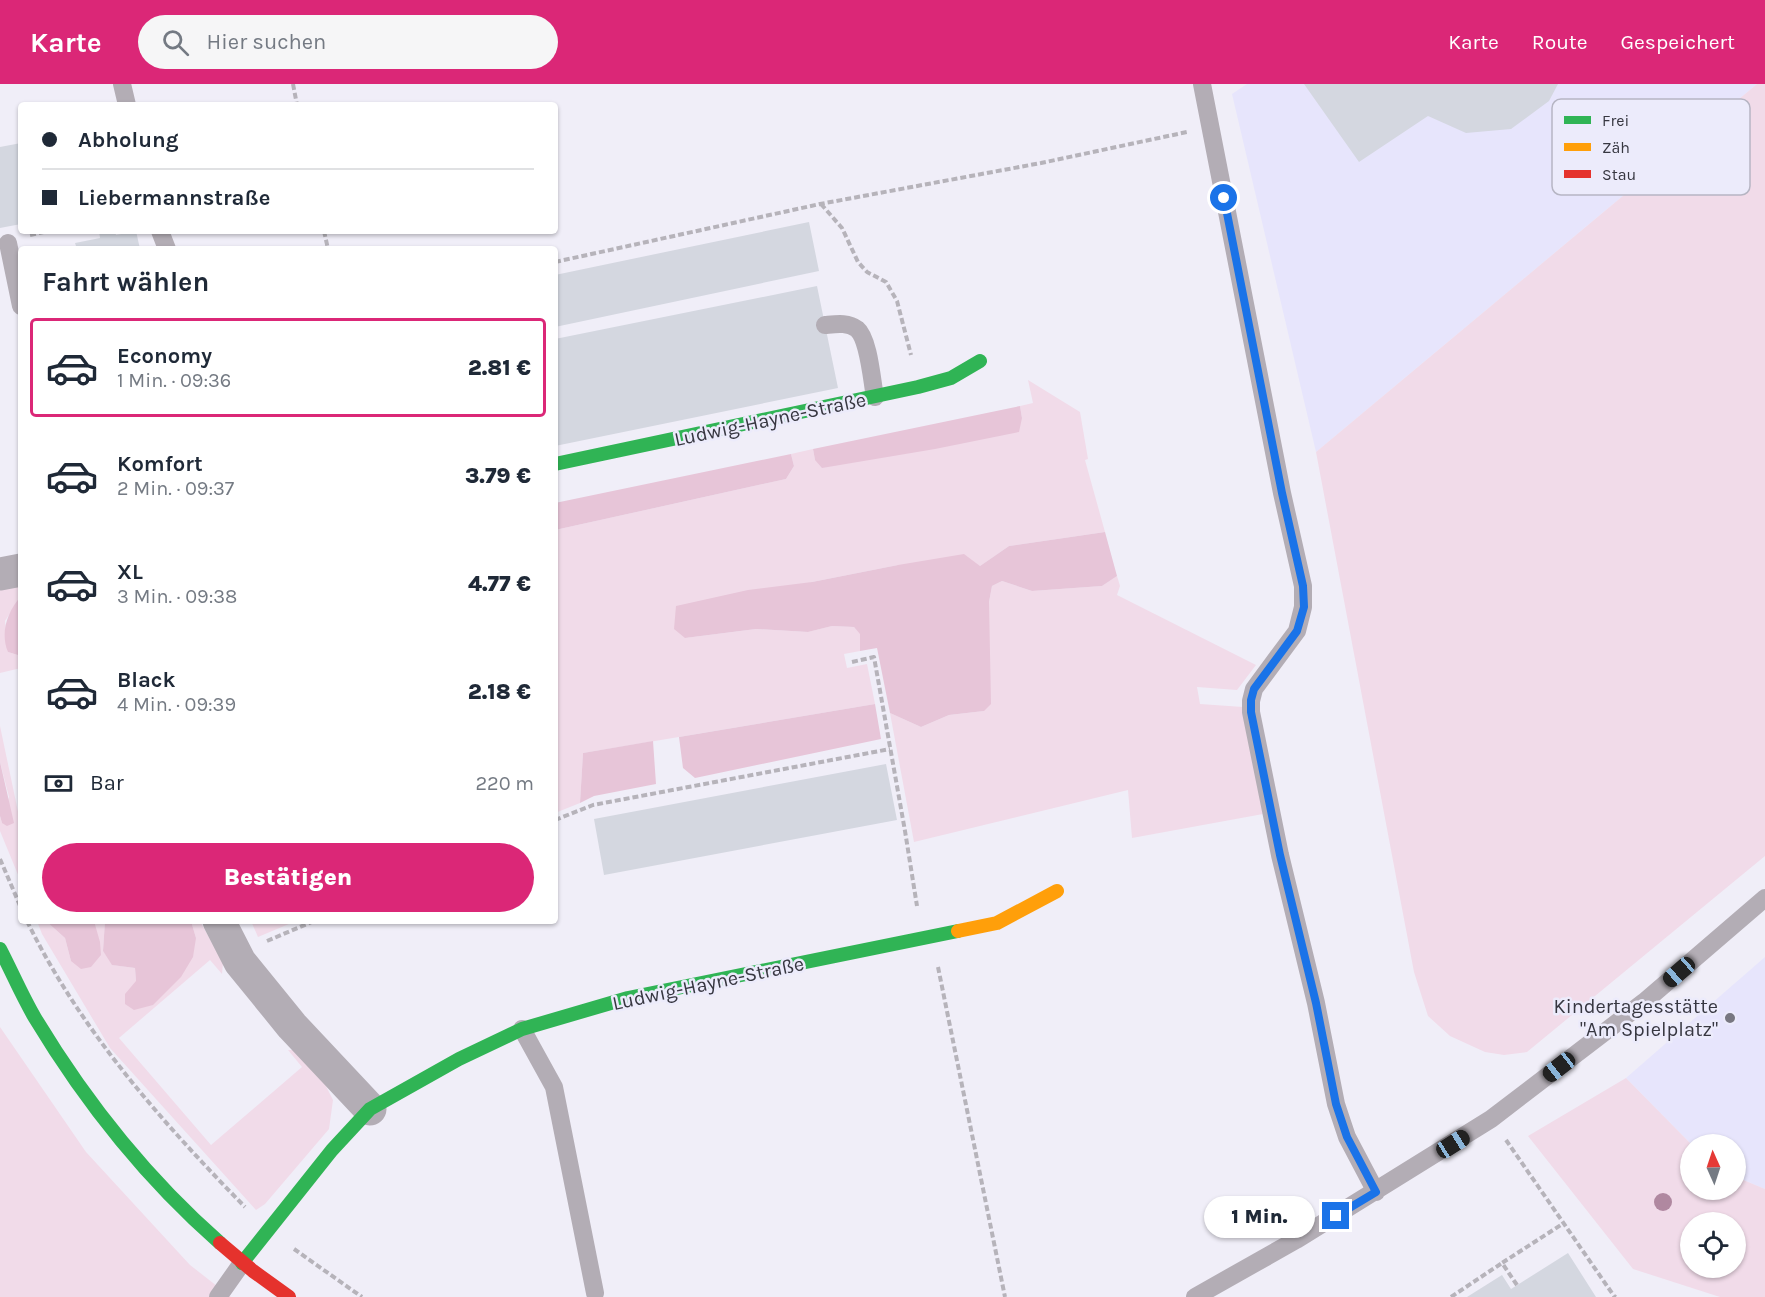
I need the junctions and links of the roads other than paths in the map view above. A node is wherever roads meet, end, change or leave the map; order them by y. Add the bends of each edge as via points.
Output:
1 (122, 84) edge
2 (1202, 84) edge
3 (126, 102) edge
4 (8, 243) dead end
5 (18, 291) edge
6 (825, 325) dead end
7 (980, 361) dead end
8 (875, 397) junction
9 (558, 463) edge
10 (18, 571) edge
11 (0, 574) edge
12 (1057, 891) dead end
13 (1765, 898) edge
14 (221, 924) edge
15 (0, 949) edge
16 (522, 1029) junction
17 (370, 1109) junction
18 (1376, 1192) junction
19 (242, 1263) junction
20 (595, 1293) dead end
21 (218, 1297) edge
22 (289, 1297) edge
23 (1196, 1297) edge

1 - 3 lane
2 - 18 lane via 1303,586 1304,607 1297,631 1254,689 1251,712 1336,1104 1347,1137
4 - 5 lane
6 - 8 lane via 846,324 858,330 866,346
7 - 8 street, Ludwig-Hayne-Straße via 951,378
8 - 9 street, Ludwig-Hayne-Straße
10 - 11 street
12 - 16 street, Ludwig-Hayne-Straße via 997,924 628,998
13 - 18 lane via 1644,1002 1491,1119
14 - 17 street via 237,955 292,1026
15 - 19 street via 34,1017 92,1104 152,1176
16 - 17 street, Ludwig-Hayne-Straße
16 - 20 lane via 554,1087
17 - 19 street, Ludwig-Hayne-Straße via 332,1150
18 - 23 lane
19 - 21 lane
19 - 22 street

